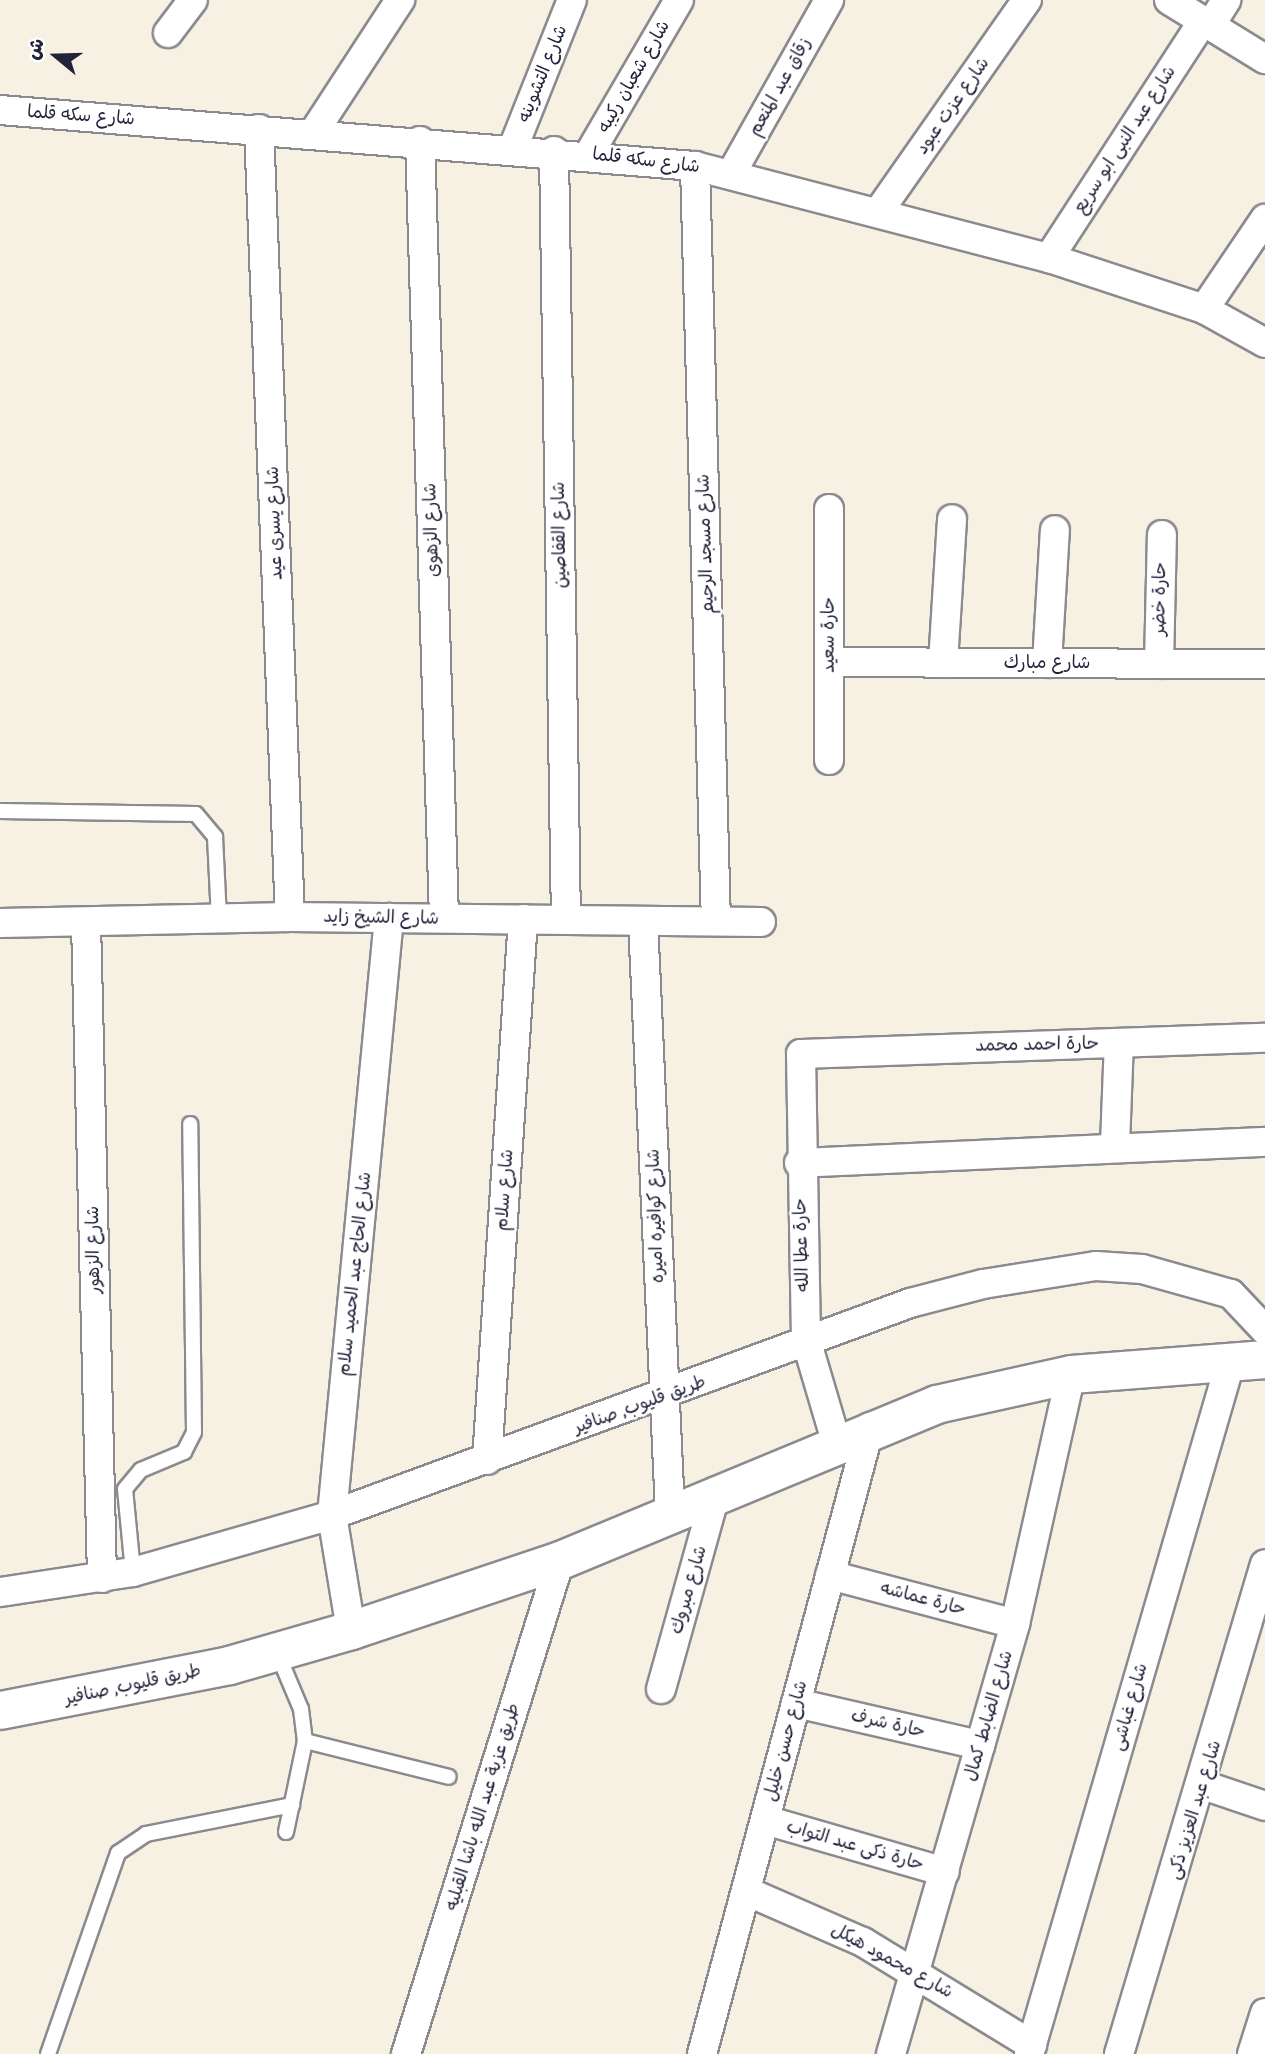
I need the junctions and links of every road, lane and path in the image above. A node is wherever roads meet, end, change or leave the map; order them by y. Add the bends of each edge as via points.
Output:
1 (194, 0) edge
2 (400, 0) edge
3 (572, 0) edge
4 (679, 0) edge
5 (829, 0) edge
6 (1027, 0) edge
7 (1169, 0) edge
8 (1226, 0) edge
9 (1206, 24) junction
10 (168, 33) dead end
11 (1265, 59) edge
12 (0, 110) edge
13 (259, 129) junction
14 (314, 132) junction
15 (420, 141) junction
16 (513, 148) junction
17 (554, 150) junction
18 (589, 154) junction
19 (695, 166) junction
20 (731, 174) junction
21 (879, 211) junction
22 (1265, 219) edge
23 (1049, 258) junction
24 (1204, 309) junction
25 (1265, 343) edge
26 (829, 509) dead end
27 (952, 519) dead end
28 (1055, 530) dead end
29 (1161, 535) dead end
30 (830, 662) junction
31 (943, 663) junction
32 (1047, 663) junction
33 (1159, 664) junction
34 (1265, 664) edge
35 (830, 760) dead end
36 (0, 811) edge
37 (290, 916) junction
38 (390, 918) junction
39 (444, 918) junction
40 (219, 919) junction
41 (523, 919) junction
42 (566, 920) junction
43 (643, 921) junction
44 (716, 921) junction
45 (86, 922) junction
46 (761, 922) dead end
47 (0, 923) edge
48 (1265, 1038) edge
49 (1119, 1043) junction
50 (809, 1051) joint
51 (190, 1124) dead end
52 (1265, 1142) edge
53 (1115, 1145) junction
54 (799, 1163) junction
55 (1265, 1330) edge
56 (806, 1340) junction
57 (1248, 1359) edge
58 (1071, 1374) junction
59 (664, 1398) junction
60 (870, 1427) junction
61 (836, 1441) junction
62 (487, 1460) junction
63 (716, 1492) junction
64 (670, 1512) junction
65 (332, 1515) junction
66 (560, 1560) junction
67 (1265, 1564) edge
68 (133, 1572) junction
69 (830, 1575) junction
70 (102, 1578) junction
71 (0, 1592) edge
72 (1015, 1624) junction
73 (351, 1630) junction
74 (277, 1651) junction
75 (661, 1689) dead end
76 (796, 1703) junction
77 (0, 1710) edge
78 (305, 1741) junction
79 (980, 1745) junction
80 (449, 1777) dead end
81 (1203, 1785) junction
82 (292, 1805) junction
83 (1265, 1806) edge
84 (765, 1820) junction
85 (286, 1832) dead end
86 (945, 1872) junction
87 (746, 1891) junction
88 (917, 1971) junction
89 (1265, 2013) edge
90 (1030, 2049) edge
91 (48, 2054) edge
92 (406, 2054) edge
93 (702, 2054) edge
94 (891, 2054) edge
95 (1119, 2054) edge
96 (1252, 2054) edge

1 - 10 street
2 - 14 street
3 - 16 street, شارع التشوينه
4 - 18 street, شارع شعبان ركيبه
5 - 20 street, زقاق عبد المنعم
6 - 21 street, شارع عزت عبود
7 - 9 street
8 - 9 street, شارع عبد النبى ابو سريع
9 - 11 street
9 - 23 street, شارع عبد النبى ابو سريع
12 - 13 street, شارع سكه قلما
13 - 14 street, شارع سكه قلما
13 - 37 street, شارع يسرى عيد
14 - 15 street, شارع سكه قلما
15 - 16 street, شارع سكه قلما
15 - 39 street, شارع الزهوى
16 - 17 street, شارع سكه قلما
17 - 18 street, شارع سكه قلما
17 - 42 street, شارع القفاصين
18 - 19 street, شارع سكه قلما
19 - 20 street, شارع سكه قلما
19 - 44 street, شارع مسجد الرحيم
20 - 21 street, شارع سكه قلما
21 - 23 street, شارع سكه قلما
22 - 24 street
23 - 24 street, شارع سكه قلما
24 - 25 street, شارع سكه قلما
26 - 30 street, حارة سعيد
27 - 31 street
28 - 32 street
29 - 33 street, حارة خضر
30 - 31 street, شارع مبارك
30 - 35 street, حارة سعيد
31 - 32 street, شارع مبارك
32 - 33 street, شارع مبارك
33 - 34 street, شارع مبارك
36 - 40 lane via 196,814 215,837
37 - 38 street, شارع الشيخ زايد
37 - 40 street, شارع الشيخ زايد
38 - 39 street, شارع الشيخ زايد
38 - 65 street, شارع الحاج عبد الحميد سلام
39 - 41 street, شارع الشيخ زايد
40 - 45 street, شارع الشيخ زايد
41 - 42 street, شارع الشيخ زايد
41 - 62 street, شارع سلام
42 - 43 street, شارع الشيخ زايد
43 - 44 street, شارع الشيخ زايد
43 - 59 street, شارع كوافيره اميره
44 - 46 street, شارع الشيخ زايد
45 - 47 street, شارع الشيخ زايد
45 - 70 street, شارع الزهور
48 - 49 street, حارة احمد محمد
49 - 50 street, حارة احمد محمد
49 - 53 street
50 - 54 street, حارة عطا الله via 797,1061
51 - 68 lane via 194,1432 184,1452 141,1470 125,1489
52 - 53 street
53 - 54 street
54 - 56 street, حارة عطا الله
55 - 56 street, طريق قليوب, صنافير via 1248,1306 1209,1286 1142,1269 1096,1266 982,1284
56 - 59 street, طريق قليوب, صنافير
56 - 61 street, حارة عطا الله
57 - 58 street, طريق قليوب, صنافير
57 - 90 street, شارع غباشى
58 - 60 street, طريق قليوب, صنافير via 1003,1386
58 - 72 street, شارع الضابط كمال
59 - 62 street, طريق قليوب, صنافير
59 - 64 street, شارع كوافيره اميره
60 - 61 street, طريق قليوب, صنافير
60 - 69 street, شارع حسن خليل
61 - 63 street, طريق قليوب, صنافير
62 - 65 street, طريق قليوب, صنافير
63 - 64 street, طريق قليوب, صنافير
63 - 75 street, شارع مبروك
64 - 66 street, طريق قليوب, صنافير
65 - 68 street, طريق قليوب, صنافير
65 - 73 street, شارع الحاج عبد الحميد سلام
66 - 73 street, طريق قليوب, صنافير
66 - 92 street, طريق عزبة عبد الله باشا القبليه
67 - 81 street, شارع عبد العزيز ذكى
68 - 70 street, طريق قليوب, صنافير
69 - 72 street, حارة عماشه
69 - 76 street, شارع حسن خليل
70 - 71 street, طريق قليوب, صنافير
72 - 79 street, شارع الضابط كمال
73 - 74 street, طريق قليوب, صنافير
74 - 77 street, طريق قليوب, صنافير
74 - 78 lane via 301,1709
76 - 79 street, حارة شرف
76 - 84 street, شارع حسن خليل
78 - 80 lane
78 - 82 lane
79 - 86 street, شارع الضابط كمال
81 - 83 street
81 - 95 street, شارع عبد العزيز ذكى
82 - 85 lane
82 - 91 lane via 146,1834 118,1853
84 - 86 street, حارة ذكى عبد التواب
84 - 87 street, شارع حسن خليل
86 - 88 street, شارع الضابط كمال
87 - 88 street, شارع محمود هيكل
87 - 93 street, شارع حسن خليل
88 - 90 street, شارع محمود هيكل
88 - 94 street, شارع الضابط كمال
89 - 96 street

